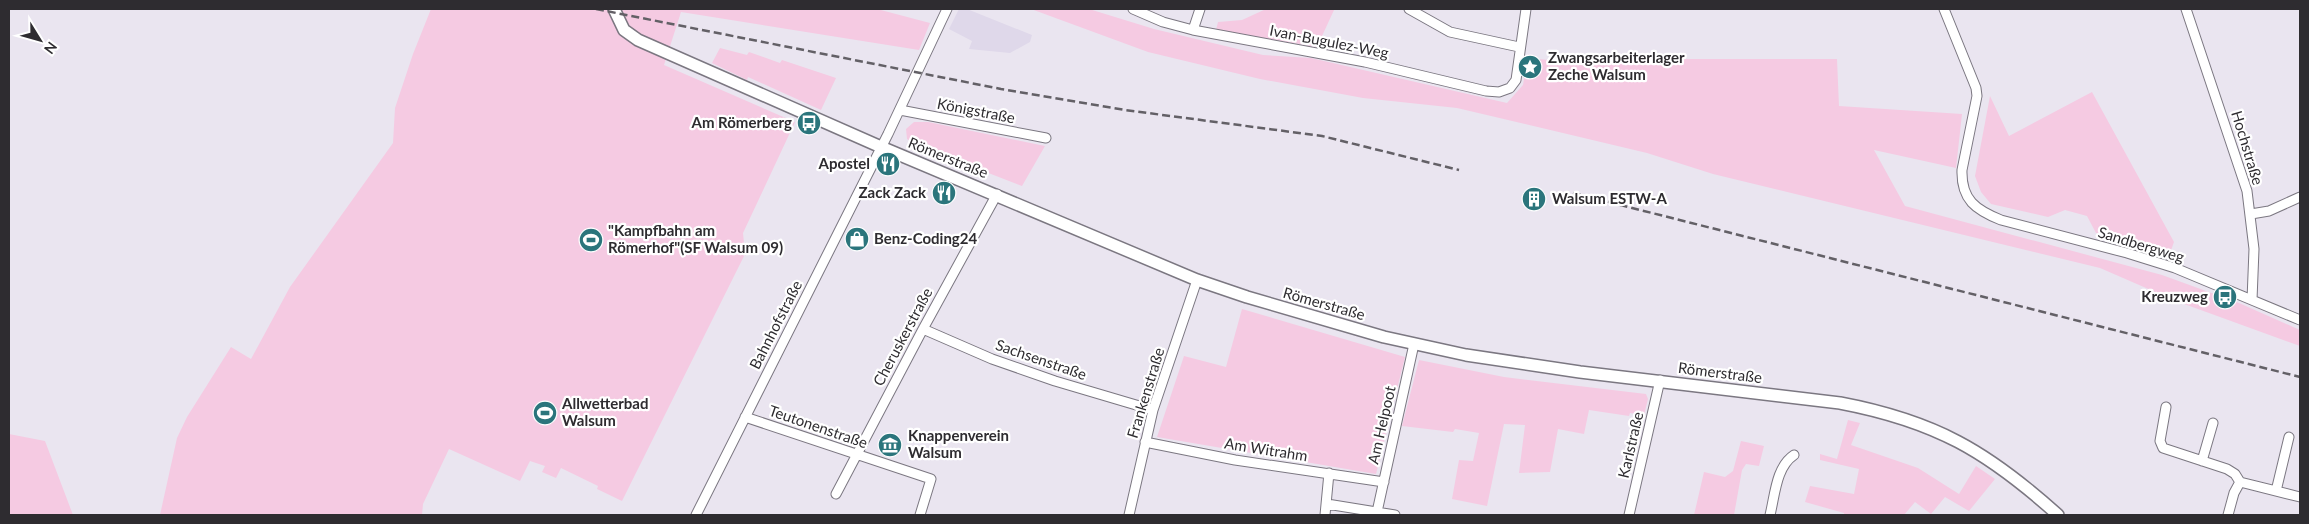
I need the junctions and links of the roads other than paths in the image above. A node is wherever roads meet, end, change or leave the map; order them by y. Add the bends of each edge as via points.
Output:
1 (614, 9) edge
2 (947, 9) edge
3 (1133, 9) edge
4 (1200, 9) edge
5 (1409, 9) edge
6 (1526, 9) edge
7 (1944, 9) edge
8 (2186, 9) edge
9 (1193, 30) junction
10 (1519, 47) junction
11 (900, 110) junction
12 (1046, 138) dead end
13 (881, 147) junction
14 (997, 194) junction
15 (2300, 196) edge
16 (2251, 214) junction
17 (1197, 280) junction
18 (2252, 300) junction
19 (2300, 320) edge
20 (922, 329) junction
21 (1414, 344) junction
22 (1660, 380) junction
23 (2166, 406) dead end
24 (1153, 410) junction
25 (745, 417) junction
26 (2213, 423) dead end
27 (2289, 437) dead end
28 (1145, 442) junction
29 (856, 455) junction
30 (1794, 455) dead end
31 (2202, 461) junction
32 (1329, 473) junction
33 (1384, 482) junction
34 (2240, 482) junction
35 (2276, 491) junction
36 (836, 494) dead end
37 (2300, 498) edge
38 (1327, 504) junction
39 (1378, 512) junction
40 (696, 515) edge
41 (920, 515) edge
42 (1129, 515) edge
43 (1325, 515) edge
44 (1395, 515) edge
45 (1628, 515) edge
46 (1770, 515) edge
47 (2058, 515) edge
48 (2228, 515) edge

1 - 13 main road, Römerstraße via 624,30 638,40
2 - 11 street
3 - 9 street, Ivan-Bugulez-Weg
4 - 9 street
5 - 10 street via 1450,32
6 - 10 street
7 - 18 street, Sandbergweg via 1976,88 1977,102 1962,180 1972,204 1983,213 2001,220 2175,268
8 - 16 street, Hochstraße via 2233,144
9 - 10 street, Ivan-Bugulez-Weg via 1365,62 1499,92 1510,88 1516,80
11 - 12 street, Königstraße
11 - 13 street
13 - 14 main road, Römerstraße
13 - 25 street, Bahnhofstraße
14 - 17 main road, Römerstraße
14 - 20 street, Cheruskerstraße
15 - 16 street via 2269,211
16 - 18 street, Hochstraße via 2254,249
17 - 21 main road, Römerstraße via 1288,310
17 - 24 street, Frankenstraße
18 - 19 street, Sandbergweg
20 - 24 street, Sachsenstraße via 1055,381
20 - 29 street, Cheruskerstraße
21 - 22 main road, Römerstraße via 1489,360
21 - 33 street, Am Helpoot
22 - 45 street, Karlstraße
22 - 47 main road, Römerstraße via 1840,403 1905,418 1950,436 1984,456
23 - 31 street via 2160,441 2163,448
24 - 28 street, Frankenstraße
25 - 29 street, Teutonenstraße
25 - 40 street, Bahnhofstraße
26 - 31 street
27 - 35 street
28 - 32 street, Am Witrahm via 1235,460
28 - 42 street, Frankenstraße
29 - 36 street, Cheruskerstraße
29 - 41 street, Teutonenstraße via 931,479
30 - 46 street via 1780,474
31 - 34 street via 2227,469
32 - 33 street, Am Witrahm
32 - 38 street
33 - 39 street, Am Helpoot
34 - 35 street
34 - 48 street
35 - 37 street
38 - 39 street
38 - 43 street
39 - 44 street

